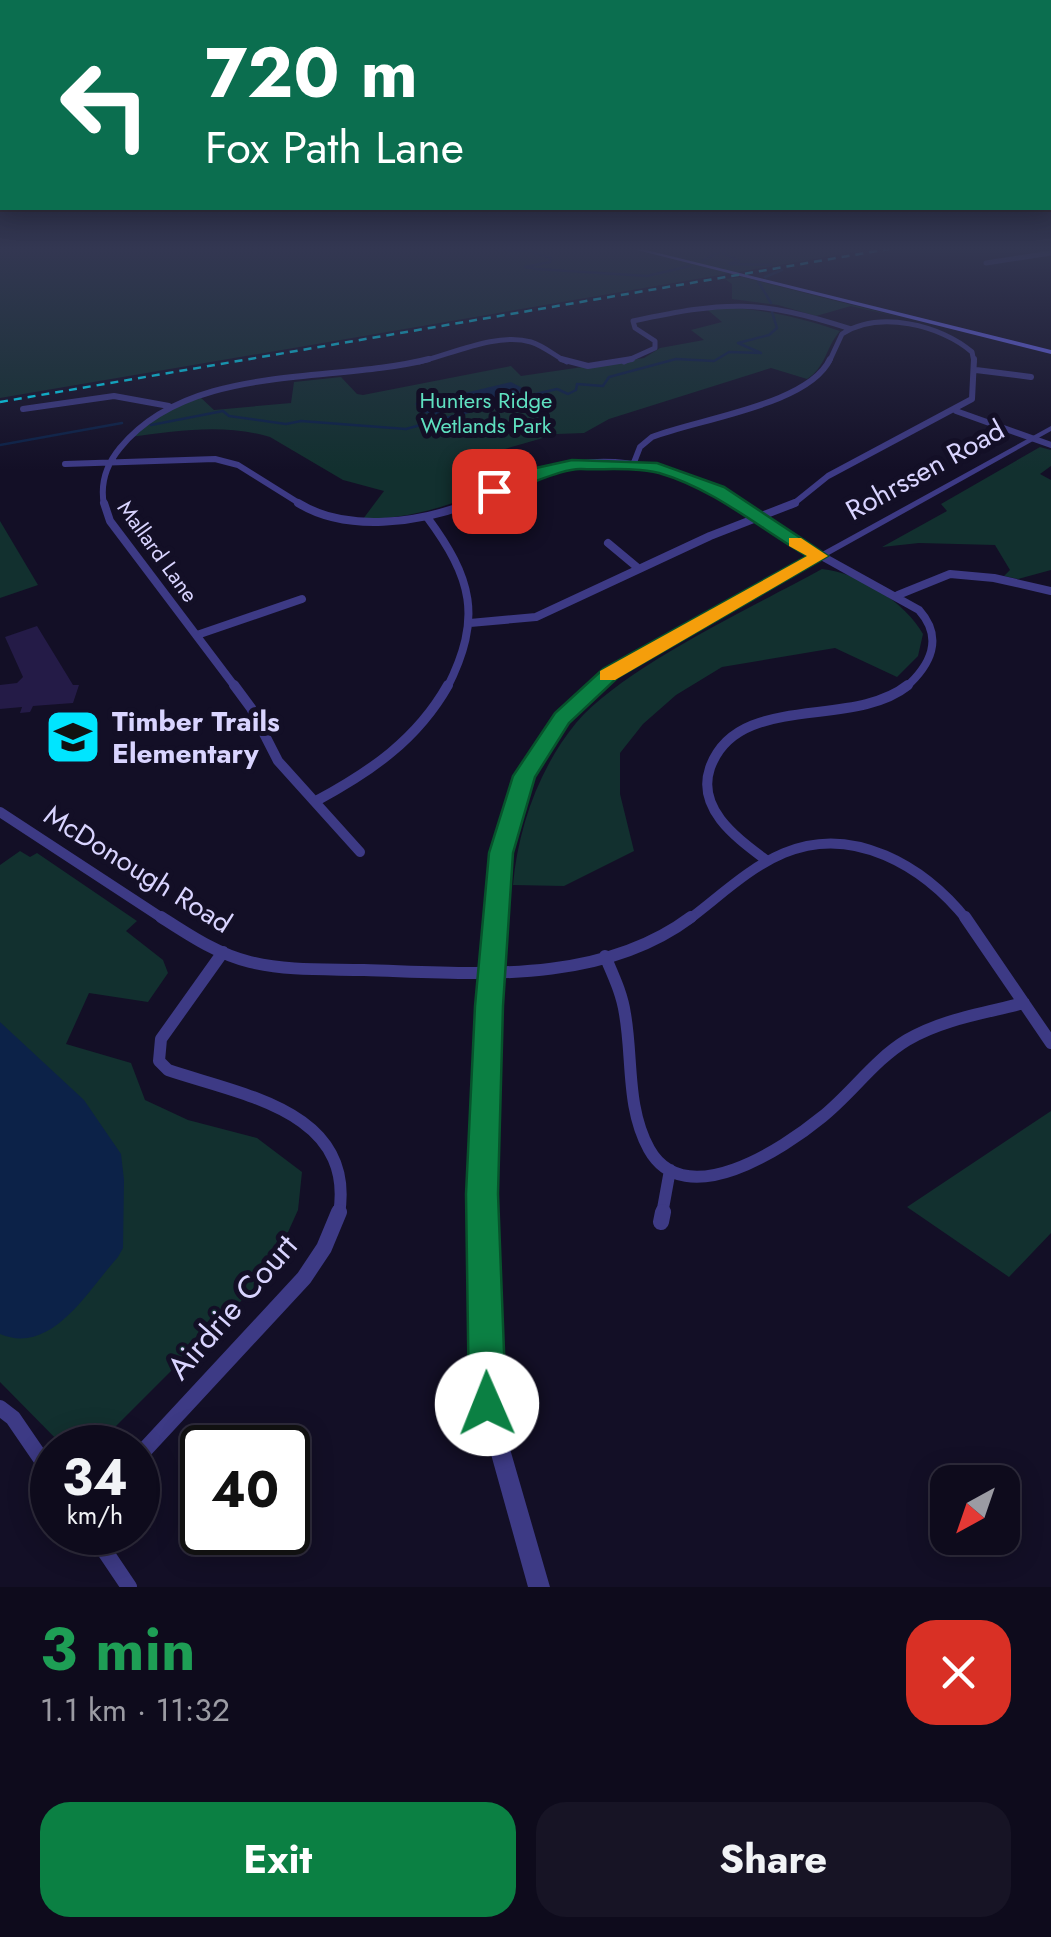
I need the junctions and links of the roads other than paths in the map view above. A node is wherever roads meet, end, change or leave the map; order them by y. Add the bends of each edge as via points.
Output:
1 (633, 322) edge
2 (829, 322) edge
3 (932, 322) edge
4 (851, 329) junction
5 (1051, 352) edge
6 (976, 370) junction
7 (1031, 376) dead end
8 (169, 406) junction
9 (22, 408) dead end
10 (956, 410) junction
11 (1051, 428) edge
12 (1033, 438) junction
13 (1051, 444) edge
14 (110, 462) junction
15 (65, 464) dead end
16 (633, 464) junction
17 (427, 517) junction
18 (760, 521) junction
19 (608, 542) dead end
20 (820, 556) junction
21 (638, 568) junction
22 (1051, 591) edge
23 (898, 595) junction
24 (302, 599) dead end
25 (470, 623) junction
26 (197, 635) junction
27 (316, 801) junction
28 (0, 812) edge
29 (360, 852) dead end
30 (766, 860) junction
31 (223, 952) junction
32 (605, 956) junction
33 (491, 974) junction
34 (1024, 1004) junction
35 (1051, 1043) edge
36 (670, 1170) junction
37 (661, 1222) dead end
38 (0, 1408) edge
39 (160, 1433) edge
40 (30, 1443) edge
41 (107, 1555) edge
42 (129, 1587) edge
43 (540, 1587) edge

1 - 8 street, Mallard Lane via 656,341 636,358 568,362 536,342 518,340 412,363 221,389
2 - 4 street
3 - 5 main road
4 - 6 street via 886,324 939,332 968,346
4 - 16 street via 834,344 825,370 808,383 652,437
6 - 7 street
6 - 10 street via 972,399
8 - 9 street via 123,395
8 - 14 street, Mallard Lane via 129,432
10 - 12 street
10 - 18 street via 860,457
11 - 12 street, Rohrssen Road
12 - 13 street
12 - 20 street, Rohrssen Road
14 - 15 street
14 - 17 street via 215,459 238,464 297,505 322,514 364,522
14 - 26 street, Mallard Lane via 100,489 110,521
16 - 17 street via 558,467
16 - 18 street via 696,479
17 - 25 street via 454,553 466,583
18 - 20 street
18 - 21 street
19 - 21 street
20 - 23 street
20 - 33 street, Rohrssen Road via 610,673 562,718 524,776 501,853
21 - 25 street via 536,617
22 - 23 street via 950,574
23 - 30 street via 936,633 934,650 911,683 876,703 773,718 714,748 706,784 711,802 722,824
24 - 26 street
25 - 27 street via 460,666 402,744 368,773
26 - 27 street, Mallard Lane via 250,708 278,761
27 - 29 street, Mallard Lane
28 - 31 street, McDonough Road
30 - 32 street, McDonough Road via 657,938
30 - 34 street, McDonough Road via 800,846 837,844 884,853 914,869 947,894
31 - 33 street, McDonough Road via 290,968
31 - 39 street, Airdrie Court via 161,1040 159,1061 315,1130 342,1178 342,1204 334,1233 305,1278
32 - 33 street, McDonough Road
32 - 36 street via 621,993 631,1102 654,1158
33 - 43 street, Rohrssen Road via 482,1194 487,1404
34 - 35 street, McDonough Road
34 - 36 street via 948,1022 908,1040 815,1124 725,1175 688,1179
36 - 37 street
38 - 40 street
41 - 42 street

